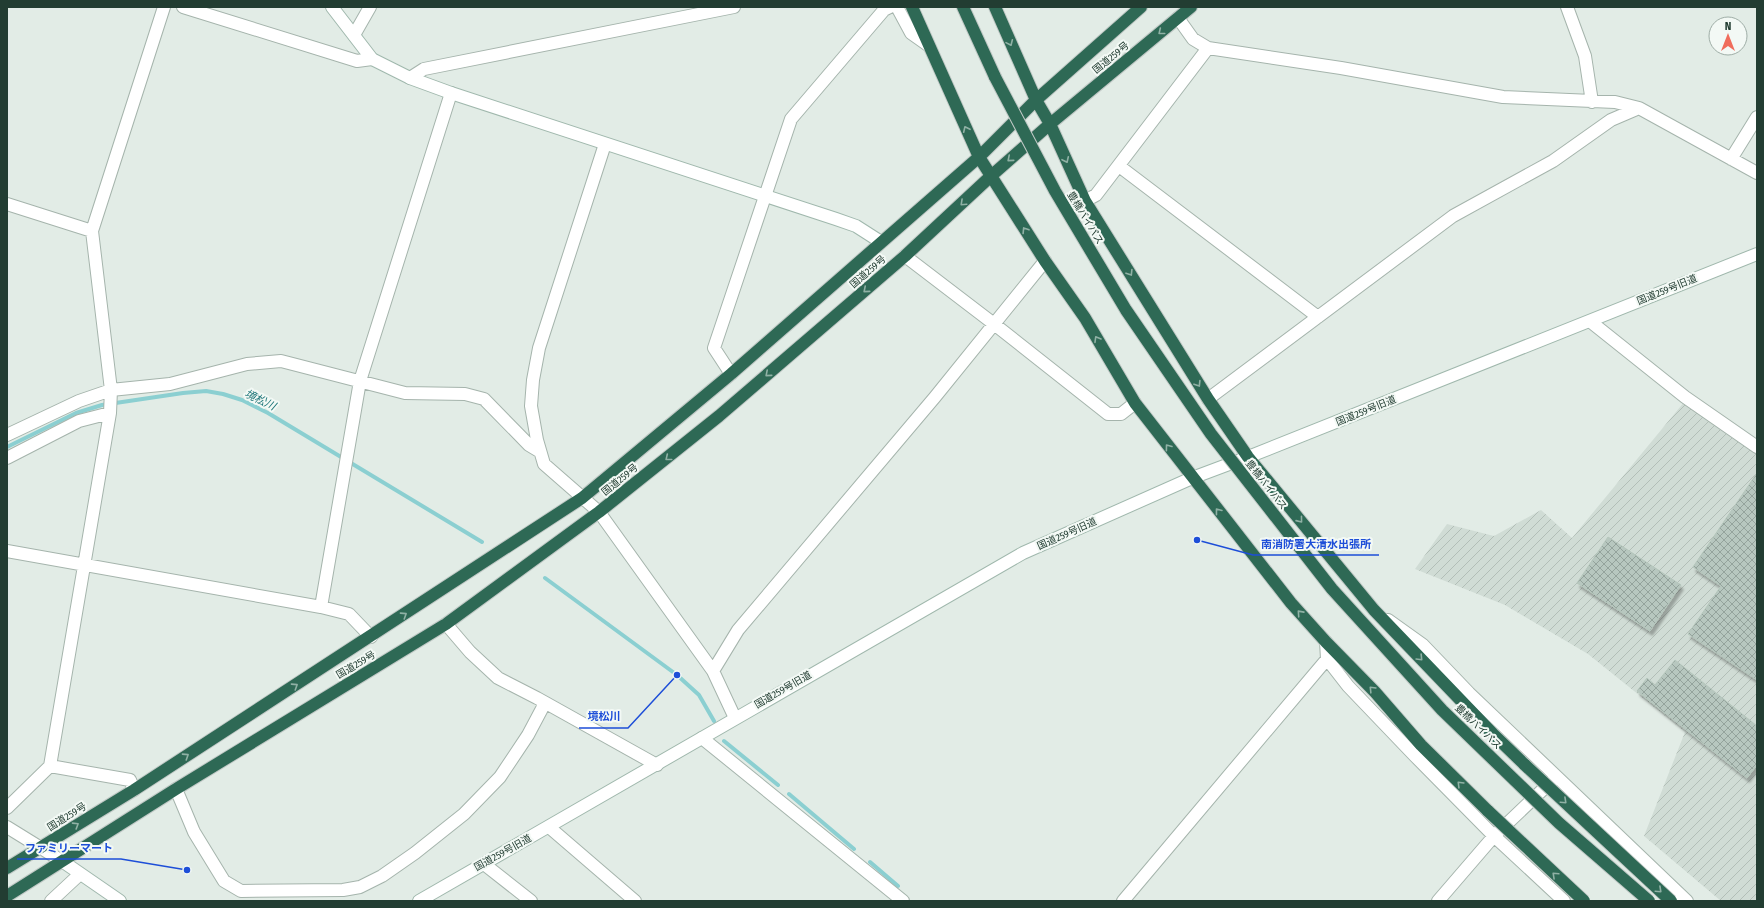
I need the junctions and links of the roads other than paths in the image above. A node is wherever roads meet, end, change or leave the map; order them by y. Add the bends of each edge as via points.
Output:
1 (164, 7) edge
2 (183, 7) edge
3 (332, 7) edge
4 (370, 7) edge
5 (734, 7) edge
6 (890, 7) edge
7 (897, 7) edge
8 (912, 7) edge
9 (963, 7) edge
10 (994, 7) edge
11 (1141, 7) edge
12 (1191, 7) edge
13 (1567, 7) edge
14 (1178, 18) junction
15 (354, 35) junction
16 (928, 45) junction
17 (1208, 48) junction
18 (372, 59) junction
19 (410, 78) junction
20 (451, 93) junction
21 (1036, 100) junction
22 (1592, 102) junction
23 (1640, 108) junction
24 (1757, 117) edge
25 (1050, 124) junction
26 (606, 144) junction
27 (979, 156) junction
28 (1731, 159) junction
29 (1119, 166) junction
30 (1757, 173) edge
31 (991, 176) junction
32 (766, 196) junction
33 (1085, 201) junction
34 (7, 204) edge
35 (92, 231) junction
36 (881, 242) junction
37 (1757, 254) edge
38 (905, 256) junction
39 (1044, 261) junction
40 (1318, 317) junction
41 (1591, 322) junction
42 (994, 324) junction
43 (731, 374) junction
44 (360, 381) junction
45 (110, 393) junction
46 (1208, 399) junction
47 (1134, 403) junction
48 (110, 411) junction
49 (7, 435) edge
50 (1757, 447) edge
51 (539, 451) junction
52 (7, 458) edge
53 (1248, 458) junction
54 (1192, 478) junction
55 (582, 498) junction
56 (599, 512) junction
57 (7, 551) edge
58 (85, 565) junction
59 (321, 607) junction
60 (1374, 610) junction
61 (446, 624) junction
62 (371, 637) junction
63 (1326, 642) junction
64 (1327, 659) junction
65 (713, 671) junction
66 (545, 703) junction
67 (735, 718) junction
68 (702, 738) junction
69 (657, 765) junction
70 (50, 766) junction
71 (1557, 777) junction
72 (176, 789) junction
73 (134, 790) junction
74 (7, 808) edge
75 (7, 826) edge
76 (549, 827) junction
77 (1494, 836) junction
78 (39, 848) junction
79 (62, 861) junction
80 (484, 864) junction
81 (7, 868) edge
82 (80, 874) junction
83 (7, 896) edge
84 (51, 901) edge
85 (120, 901) edge
86 (419, 901) edge
87 (531, 901) edge
88 (635, 901) edge
89 (903, 901) edge
90 (1123, 901) edge
91 (1438, 901) edge
92 (1564, 901) edge
93 (1584, 901) edge
94 (1649, 901) edge
95 (1671, 901) edge
96 (1687, 901) edge

1 - 35 street
2 - 18 street via 357,61
3 - 15 street
4 - 15 street
5 - 19 street via 424,69
6 - 32 street via 884,10 791,119
7 - 16 street via 911,33
8 - 16 highway
9 - 94 highway, 豊橋バイパス, bridge via 995,77 1055,191 1126,310 1211,434 1332,589 1442,710 1559,822
10 -> 21 highway
11 - 21 highway, 国道259号
12 - 14 highway, 国道259号
13 - 22 street via 1585,56
14 - 17 street via 1193,39
14 -> 25 highway, 国道259号
15 - 18 street
27 -> 16 highway
17 - 22 street via 1341,68 1503,97
17 - 29 street
18 - 19 street
19 - 20 street
20 - 26 street
20 - 44 street
21 - 25 highway
21 - 27 highway, 国道259号
22 - 23 street via 1615,102
23 - 28 street
23 - 40 street via 1611,120 1553,161 1453,216
24 - 28 street
25 -> 31 highway, 国道259号
25 -> 33 highway
26 - 32 street
26 - 51 street via 539,348 531,406
27 - 31 highway
27 - 36 highway, 国道259号
28 - 30 street
29 - 33 street via 1096,195
29 - 40 street
31 -> 38 highway, 国道259号
39 -> 31 highway
32 - 36 street via 856,226
32 - 43 street via 714,348
33 -> 46 highway
34 - 35 street
35 - 45 street
36 - 43 highway, 国道259号
37 - 41 street, 国道259号旧道
38 - 42 street
38 -> 56 highway, 国道259号 via 719,416
39 - 42 street
47 -> 39 highway via 1085,318
40 - 46 street
41 - 50 street via 1685,397
41 - 53 street, 国道259号旧道
42 - 47 street via 1108,414 1121,414
42 - 65 street via 738,630
43 - 55 highway, 国道259号
44 - 45 street via 281,361 247,364 170,384
44 - 51 street via 405,393 465,394 484,399 529,445
44 - 59 street
45 - 48 street
45 - 49 street via 79,401
46 - 53 highway
54 -> 47 highway
48 - 52 street via 79,421
48 - 58 street
51 - 55 street via 544,464
53 - 54 street, 国道259号旧道
53 -> 60 highway
63 -> 54 highway via 1291,603
54 - 67 street, 国道259号旧道 via 1023,553
55 - 56 street
62 -> 55 highway, 国道259号
56 - 61 highway, 国道259号
56 - 65 street
57 - 58 street
58 - 59 street
58 - 70 street
59 - 62 street via 349,614
60 - 71 street via 1423,645
60 -> 95 highway, bridge via 1493,734
61 - 66 street via 470,652 498,678
61 - 72 highway, 国道259号
73 -> 62 highway, 国道259号
63 - 64 street
93 -> 63 highway, bridge via 1421,745 1375,692
64 - 77 street via 1348,686 1414,756
64 - 90 street
65 - 67 street
66 - 69 street
66 - 72 street via 528,735 500,777 464,814 416,853 382,876 360,887 343,890 241,891 224,881 194,832
67 - 68 street, 国道259号旧道
68 - 69 street, 国道259号旧道
68 - 89 street
69 - 76 street, 国道259号旧道
70 - 73 street via 130,780
70 - 74 street
71 - 77 street
71 - 96 street
72 - 79 highway, 国道259号
78 -> 73 highway, 国道259号
75 - 78 street
76 - 80 street, 国道259号旧道
76 - 88 street
77 - 91 street
77 - 92 street
78 - 79 street
78 - 81 highway, 国道259号
79 - 82 street
79 - 83 highway, 国道259号
80 - 86 street, 国道259号旧道
80 - 87 street
82 - 84 street
82 - 85 street

